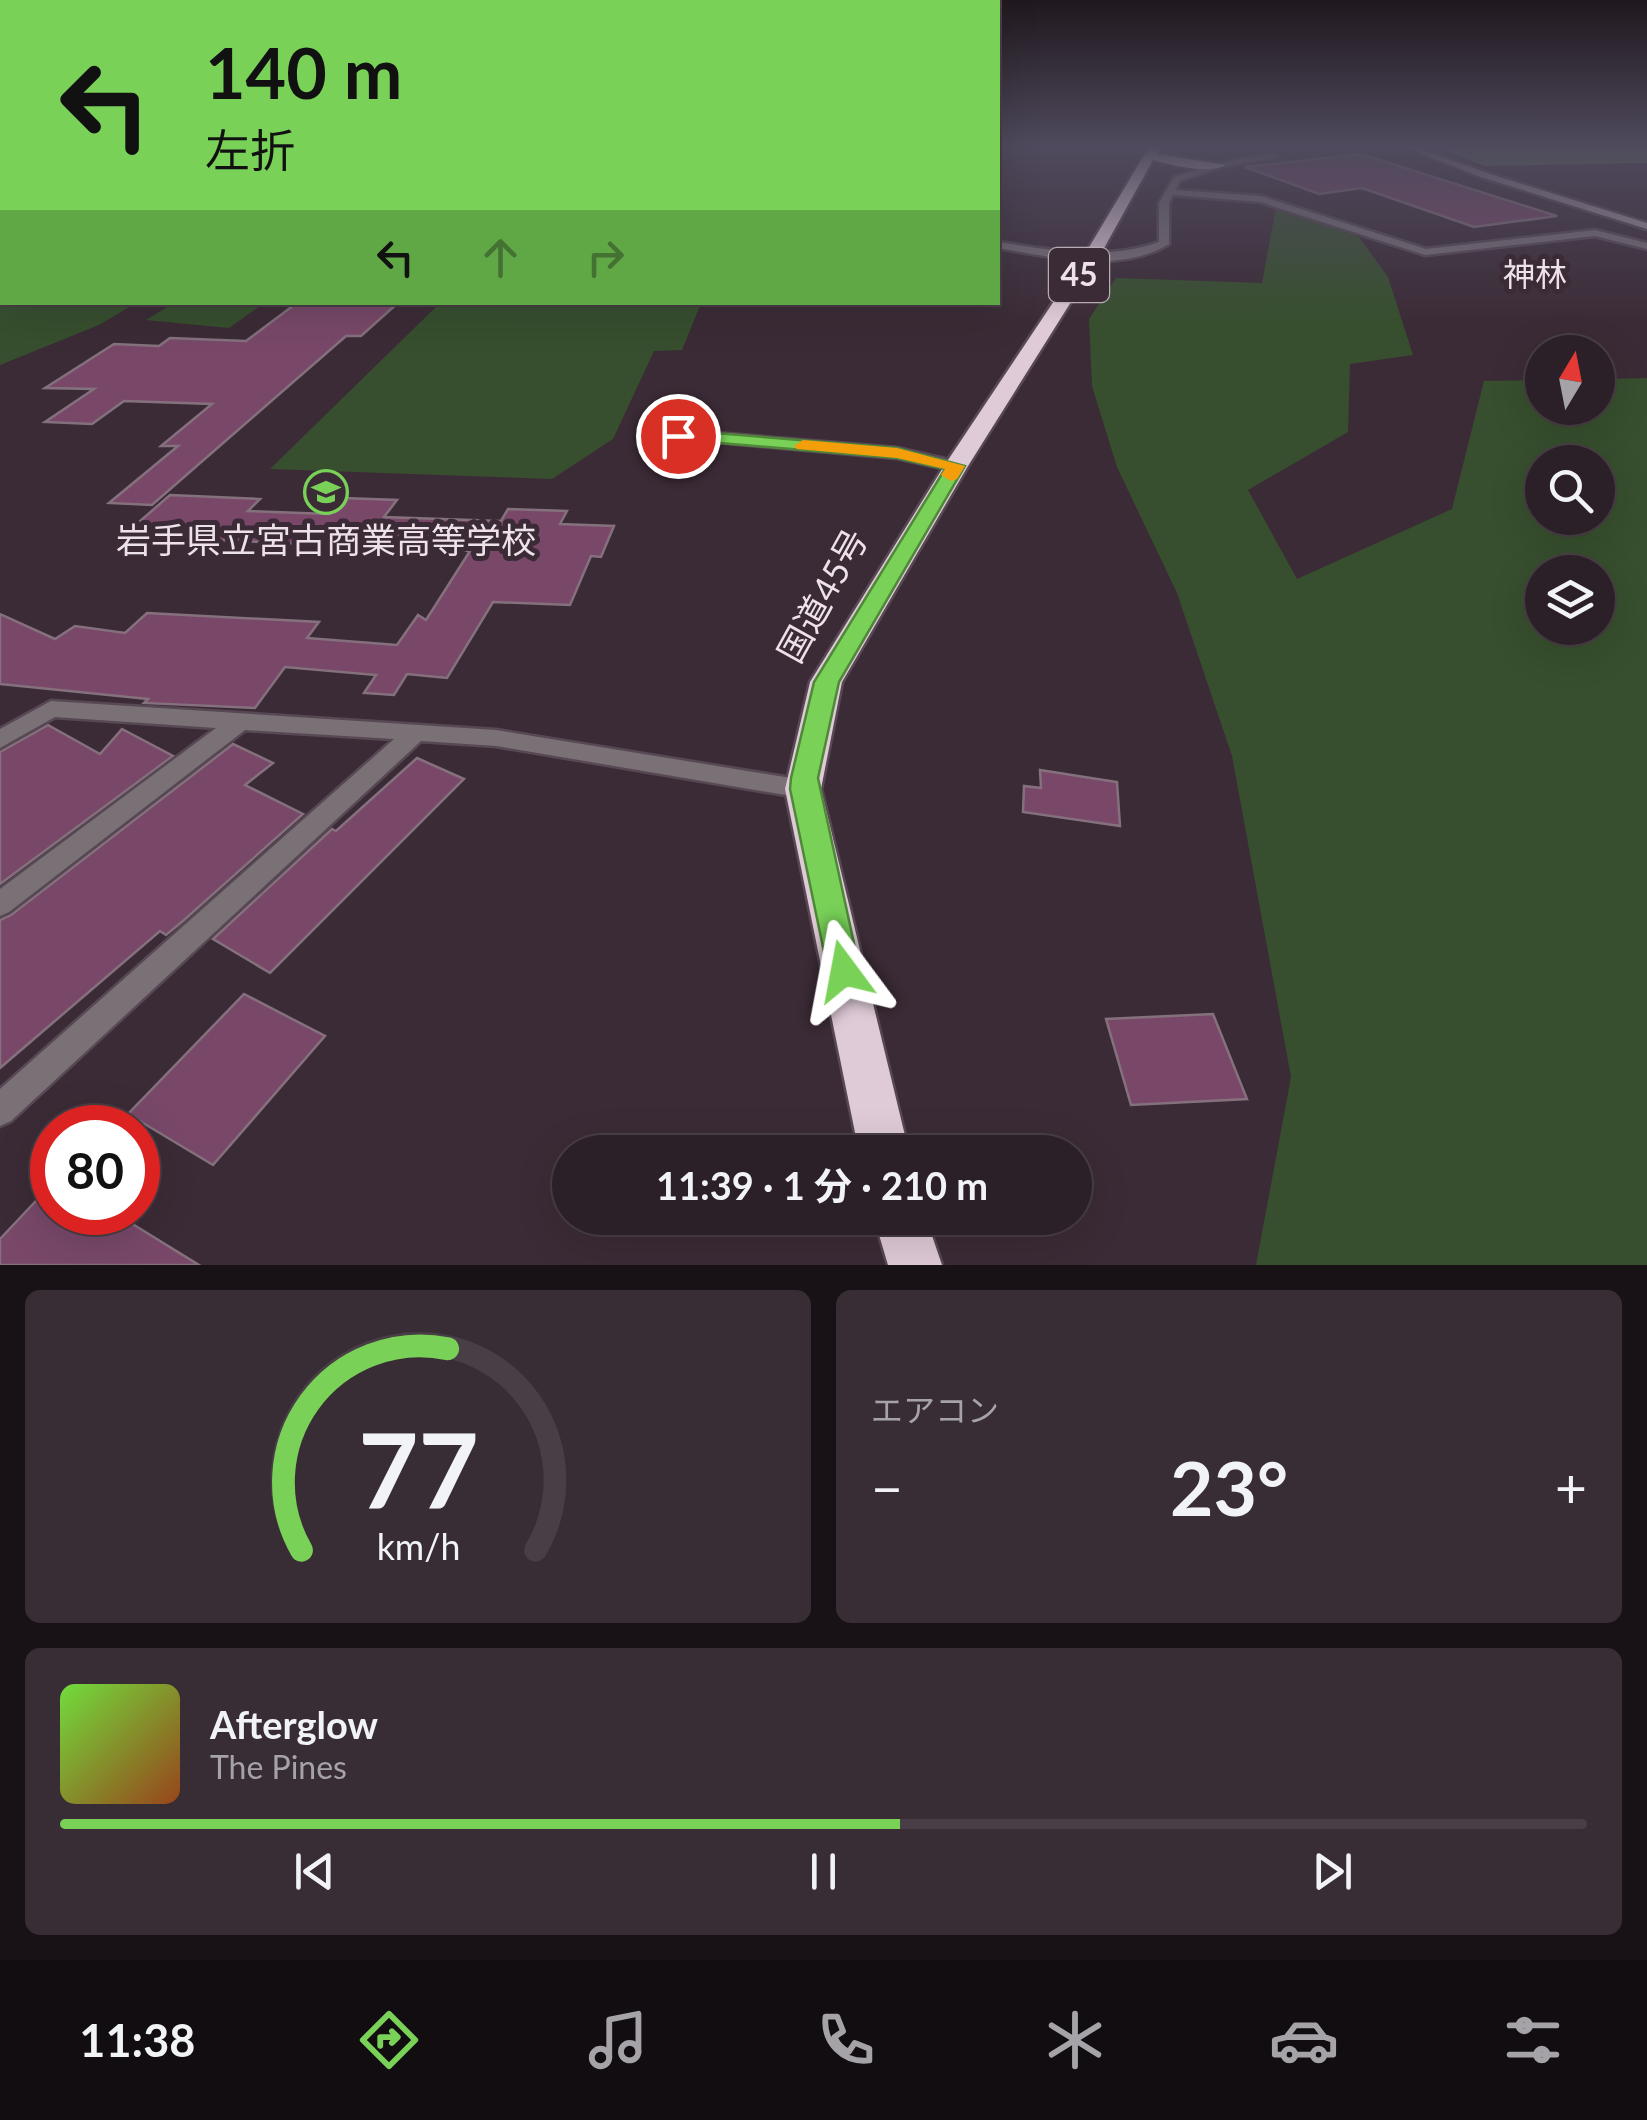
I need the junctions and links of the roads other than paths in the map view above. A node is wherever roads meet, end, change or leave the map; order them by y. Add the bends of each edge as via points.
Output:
1 (1121, 206) edge
2 (1164, 206) edge
3 (1285, 206) edge
4 (1583, 206) edge
5 (1647, 226) edge
6 (1000, 245) edge
7 (1647, 246) edge
8 (1090, 259) junction
9 (678, 436) dead end
10 (956, 466) junction
11 (238, 723) junction
12 (416, 733) junction
13 (0, 740) edge
14 (804, 789) junction
15 (0, 904) edge
16 (0, 1110) edge
17 (880, 1135) edge
18 (905, 1235) edge
19 (915, 1265) edge

1 - 8 highway, 国道45号 / 45
2 - 8 street via 1164,244
3 - 7 street via 1424,252 1596,233
4 - 5 street
6 - 8 street
8 - 10 highway, 国道45号 / 45
9 - 10 street via 897,453
10 - 14 highway, 国道45号 / 45 via 826,682
11 - 12 street
11 - 13 street via 51,709
11 - 15 street
12 - 14 street via 496,738
12 - 16 street
14 - 17 highway, 国道45号 / 45
18 - 19 highway

